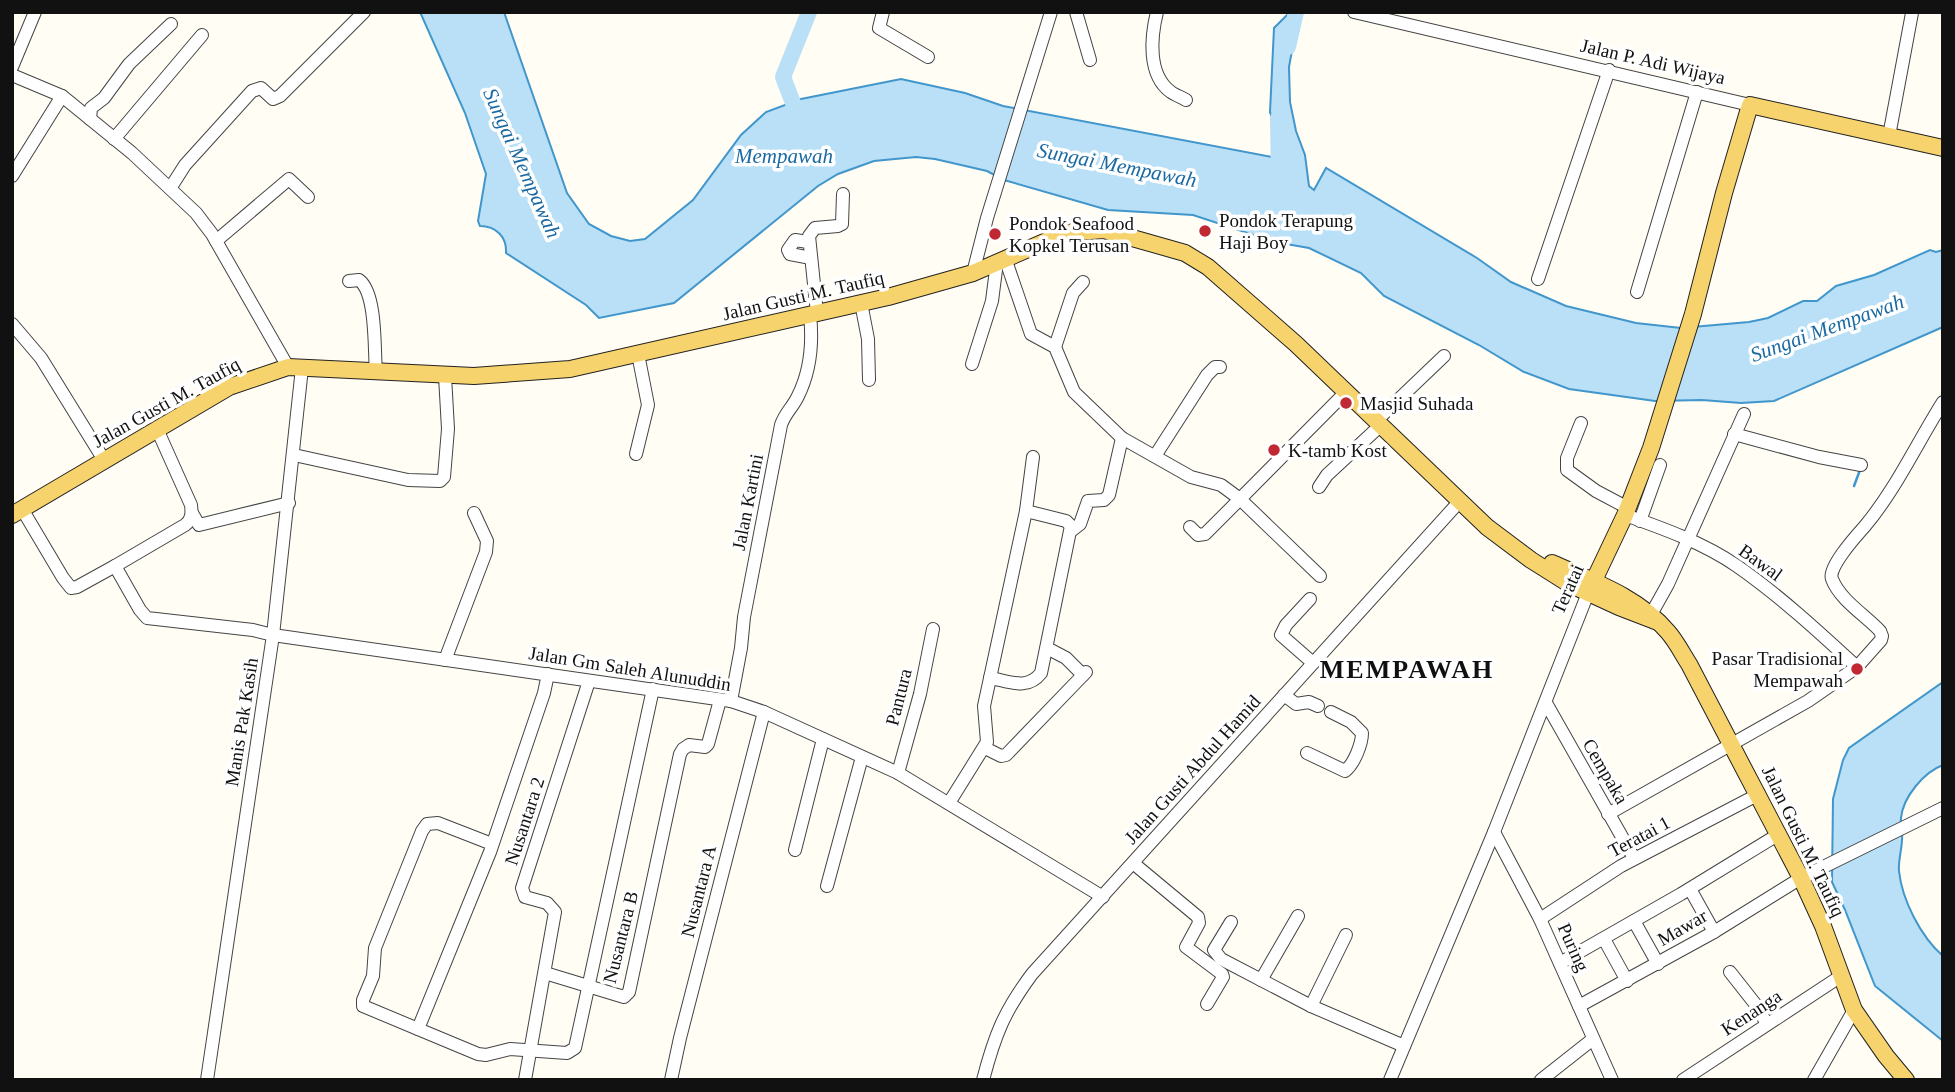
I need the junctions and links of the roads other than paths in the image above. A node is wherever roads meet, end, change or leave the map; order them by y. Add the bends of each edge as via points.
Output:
1 (364, 12) edge
2 (883, 12) edge
3 (1051, 12) edge
4 (1076, 12) edge
5 (1157, 12) edge
6 (1354, 12) edge
7 (1912, 13) edge
8 (30, 14) edge
9 (171, 24) dead end
10 (202, 35) dead end
11 (928, 57) dead end
12 (1090, 60) dead end
13 (12, 67) edge
14 (1609, 70) junction
15 (12, 75) edge
16 (1697, 92) junction
17 (62, 96) junction
18 (1186, 100) dead end
19 (1751, 105) junction
20 (90, 119) junction
21 (1889, 136) junction
22 (114, 139) junction
23 (1943, 148) edge
24 (12, 176) edge
25 (171, 187) junction
26 (843, 194) dead end
27 (308, 197) dead end
28 (216, 241) junction
29 (808, 242) junction
30 (811, 258) junction
31 (1001, 260) junction
32 (973, 273) junction
33 (1538, 279) dead end
34 (349, 281) dead end
35 (1083, 282) dead end
36 (1637, 292) dead end
37 (861, 303) junction
38 (813, 314) junction
39 (12, 324) edge
40 (1055, 347) junction
41 (638, 354) junction
42 (1444, 356) dead end
43 (972, 364) dead end
44 (295, 367) junction
45 (1220, 367) dead end
46 (376, 372) junction
47 (445, 376) junction
48 (869, 380) dead end
49 (1346, 392) junction
50 (1943, 402) edge
51 (1744, 414) dead end
52 (1379, 423) junction
53 (1581, 423) dead end
54 (156, 429) junction
55 (1734, 434) junction
56 (1122, 438) junction
57 (636, 454) dead end
58 (294, 455) junction
59 (1155, 456) junction
60 (1033, 457) dead end
61 (104, 460) junction
62 (1660, 465) dead end
63 (1861, 465) dead end
64 (1319, 487) dead end
65 (1240, 499) junction
66 (1459, 502) junction
67 (289, 503) junction
68 (1026, 511) junction
69 (17, 512) edge
70 (192, 513) junction
71 (474, 513) dead end
72 (1631, 514) junction
73 (1190, 527) dead end
74 (1071, 531) junction
75 (1687, 541) junction
76 (115, 566) junction
77 (1320, 576) dead end
78 (1591, 587) junction
79 (1310, 599) dead end
80 (1653, 618) junction
81 (933, 629) dead end
82 (273, 635) junction
83 (1047, 648) junction
84 (445, 660) junction
85 (1313, 663) junction
86 (1857, 667) junction
87 (548, 674) junction
88 (990, 678) junction
89 (589, 681) junction
90 (653, 689) junction
91 (1284, 695) junction
92 (725, 701) junction
93 (1546, 703) junction
94 (764, 712) junction
95 (823, 739) junction
96 (1731, 744) junction
97 (985, 748) junction
98 (1307, 753) dead end
99 (862, 757) junction
100 (898, 773) junction
101 (1759, 794) junction
102 (949, 803) junction
103 (1943, 808) edge
104 (1608, 814) junction
105 (1494, 832) junction
106 (1779, 834) junction
107 (492, 844) junction
108 (795, 850) dead end
109 (1634, 858) junction
110 (1133, 863) junction
111 (1801, 878) junction
112 (827, 886) dead end
113 (1690, 889) junction
114 (1102, 897) junction
115 (1298, 916) dead end
116 (1540, 919) junction
117 (1634, 921) junction
118 (1231, 922) dead end
119 (1714, 932) junction
120 (1346, 935) dead end
121 (1604, 939) junction
122 (1560, 962) junction
123 (1658, 964) junction
124 (1730, 972) dead end
125 (545, 973) junction
126 (1841, 976) junction
127 (1261, 980) junction
128 (1627, 981) junction
129 (589, 986) junction
130 (1207, 1003) dead end
131 (1311, 1006) junction
132 (1579, 1006) junction
133 (1854, 1010) junction
134 (1767, 1024) junction
135 (418, 1029) junction
136 (1593, 1039) junction
137 (1404, 1046) junction
138 (532, 1049) junction
139 (207, 1080) edge
140 (525, 1080) edge
141 (671, 1080) edge
142 (983, 1080) edge
143 (1390, 1080) edge
144 (1541, 1080) edge
145 (1612, 1080) edge
146 (1683, 1080) edge
147 (1815, 1080) edge
148 (1906, 1080) edge

1 - 25 street via 280,96 273,99 261,88 252,91
2 - 11 street via 879,28
3 - 32 street
4 - 12 street
5 - 18 street via 1151,39 1158,73 1171,92
6 - 14 street, Jalan P. Adi Wijaya
7 - 21 street
8 - 13 street
9 - 20 street via 91,107
10 - 22 street
14 - 16 street, Jalan P. Adi Wijaya
14 - 33 street
15 - 17 street
16 - 19 street, Jalan P. Adi Wijaya
16 - 36 street
17 - 20 street
17 - 24 street
19 - 21 main road, Jalan P. Adi Wijaya
19 - 72 main road, Teratai
20 - 22 street
21 - 23 main road, Jalan P. Adi Wijaya
22 - 25 street
25 - 28 street
26 - 29 street via 842,224 815,228
27 - 28 street via 289,179
28 - 44 street
29 - 30 street, Jalan Kartini
29 - 30 street via 795,240 788,250
30 - 38 street, Jalan Kartini
31 - 32 main road, Jalan Gusti M. Taufiq
31 - 40 street via 1031,334
31 - 43 street
31 - 49 main road, Jalan Gusti M. Taufiq via 1065,233 1104,230 1185,253 1221,277
32 - 37 main road, Jalan Gusti M. Taufiq
34 - 46 street via 363,282 370,299
35 - 40 street via 1073,293
37 - 38 main road, Jalan Gusti M. Taufiq
37 - 48 street
38 - 41 main road, Jalan Gusti M. Taufiq
38 - 92 street, Jalan Kartini via 811,354 798,397 782,425 741,648
39 - 61 street via 41,358
40 - 56 street via 1074,392
41 - 47 main road, Jalan Gusti M. Taufiq via 570,369
41 - 57 street via 648,405
42 - 52 street
44 - 46 main road, Jalan Gusti M. Taufiq
44 - 54 main road, Jalan Gusti M. Taufiq via 229,387
44 - 58 street, Manis Pak Kasih
45 - 59 street via 1207,375
46 - 47 main road, Jalan Gusti M. Taufiq
47 - 58 street via 448,429 440,481 408,480
49 - 52 main road, Jalan Gusti M. Taufiq
49 - 65 street
50 - 86 street via 1884,500 1831,573 1841,592 1882,636
51 - 55 street
52 - 64 street
52 - 66 main road, Jalan Gusti M. Taufiq
53 - 72 street, Bawal via 1567,470
54 - 61 main road, Jalan Gusti M. Taufiq
54 - 70 street
55 - 63 street
55 - 75 street
56 - 59 street
56 - 74 street via 1109,495 1104,500 1087,501 1080,524
58 - 67 street, Manis Pak Kasih
59 - 65 street via 1191,477 1221,485
60 - 68 street
61 - 69 main road, Jalan Gusti M. Taufiq
62 - 72 street
65 - 73 street via 1205,534 1198,535
65 - 77 street
66 - 78 main road, Jalan Gusti M. Taufiq via 1517,550
66 - 85 street, Jalan Gusti Abdul Hamid
67 - 70 street via 199,525
67 - 82 street, Manis Pak Kasih
68 - 74 street via 1066,521
68 - 88 street
69 - 76 street via 71,587
70 - 76 street via 185,525
71 - 84 street via 486,552
72 - 75 street, Bawal
72 - 78 main road, Teratai
74 - 83 street
75 - 80 street
75 - 86 street, Bawal via 1737,566
76 - 82 street, Jalan Gm Saleh Alunuddin via 147,618
78 - 80 main road, Jalan Gusti M. Taufiq
78 - 93 street, Teratai
79 - 85 street via 1281,635
80 - 96 main road, Jalan Gusti M. Taufiq via 1673,638
81 - 100 street, Pantura
82 - 84 street, Jalan Gm Saleh Alunuddin
82 - 139 street, Manis Pak Kasih
83 - 88 street via 1041,673 1031,684
83 - 97 street via 1085,674 1006,755
84 - 87 street, Jalan Gm Saleh Alunuddin
85 - 91 street, Jalan Gusti Abdul Hamid
86 - 96 street
87 - 89 street, Jalan Gm Saleh Alunuddin
87 - 107 street
88 - 97 street via 984,706
89 - 90 street, Jalan Gm Saleh Alunuddin
89 - 125 street, Nusantara 2 via 522,888 525,897 547,903 555,912
90 - 92 street, Jalan Gm Saleh Alunuddin
90 - 129 street, Nusantara B
91 - 98 street via 1296,704 1309,702 1325,709 1362,733 1345,771
91 - 110 street, Jalan Gusti Abdul Hamid
92 - 94 street, Jalan Gm Saleh Alunuddin
92 - 129 street, Nusantara B via 708,744 689,745 680,754 629,992 624,997
93 - 104 street, Cempaka
93 - 105 street, Teratai
94 - 95 street, Jalan Gm Saleh Alunuddin
94 - 141 street, Nusantara A
95 - 99 street, Jalan Gm Saleh Alunuddin
95 - 108 street
96 - 101 main road, Jalan Gusti M. Taufiq
96 - 104 street
97 - 102 street
99 - 100 street, Jalan Gm Saleh Alunuddin
99 - 112 street
100 - 102 street, Jalan Gm Saleh Alunuddin
101 - 106 main road, Jalan Gusti M. Taufiq
101 - 109 street, Teratai 1
102 - 114 street, Jalan Gm Saleh Alunuddin
103 - 111 street, Mawar
104 - 109 street, Cempaka
105 - 116 street, Puring
105 - 137 street, Teratai
106 - 111 main road, Jalan Gusti M. Taufiq
106 - 113 street
107 - 135 street
107 - 135 street via 438,823 427,824 388,915 375,948 373,976 363,1006
109 - 116 street, Teratai 1
110 - 114 street, Jalan Gusti Abdul Hamid
110 - 130 street via 1198,917 1186,947 1223,977
111 - 119 street, Mawar
111 - 126 main road, Jalan Gusti M. Taufiq
113 - 117 street
113 - 119 street
114 - 142 street, Jalan Gusti Abdul Hamid via 1018,993 994,1038
115 - 127 street
116 - 122 street, Puring
117 - 121 street
117 - 123 street
118 - 127 street via 1214,953
119 - 123 street, Mawar
120 - 131 street
121 - 122 street
121 - 128 street
122 - 132 street, Puring
123 - 128 street, Mawar
124 - 134 street
125 - 129 street
125 - 138 street, Nusantara 2
126 - 133 main road, Jalan Gusti M. Taufiq
126 - 134 street, Kenanga
127 - 131 street
128 - 132 street, Mawar
129 - 138 street via 573,1051
131 - 137 street
132 - 136 street, Puring
133 - 147 street
133 - 148 main road, Jalan Gusti M. Taufiq
134 - 146 street, Kenanga
135 - 138 street via 478,1054
136 - 144 street
136 - 145 street, Puring
137 - 143 street, Teratai
138 - 140 street, Nusantara 2

